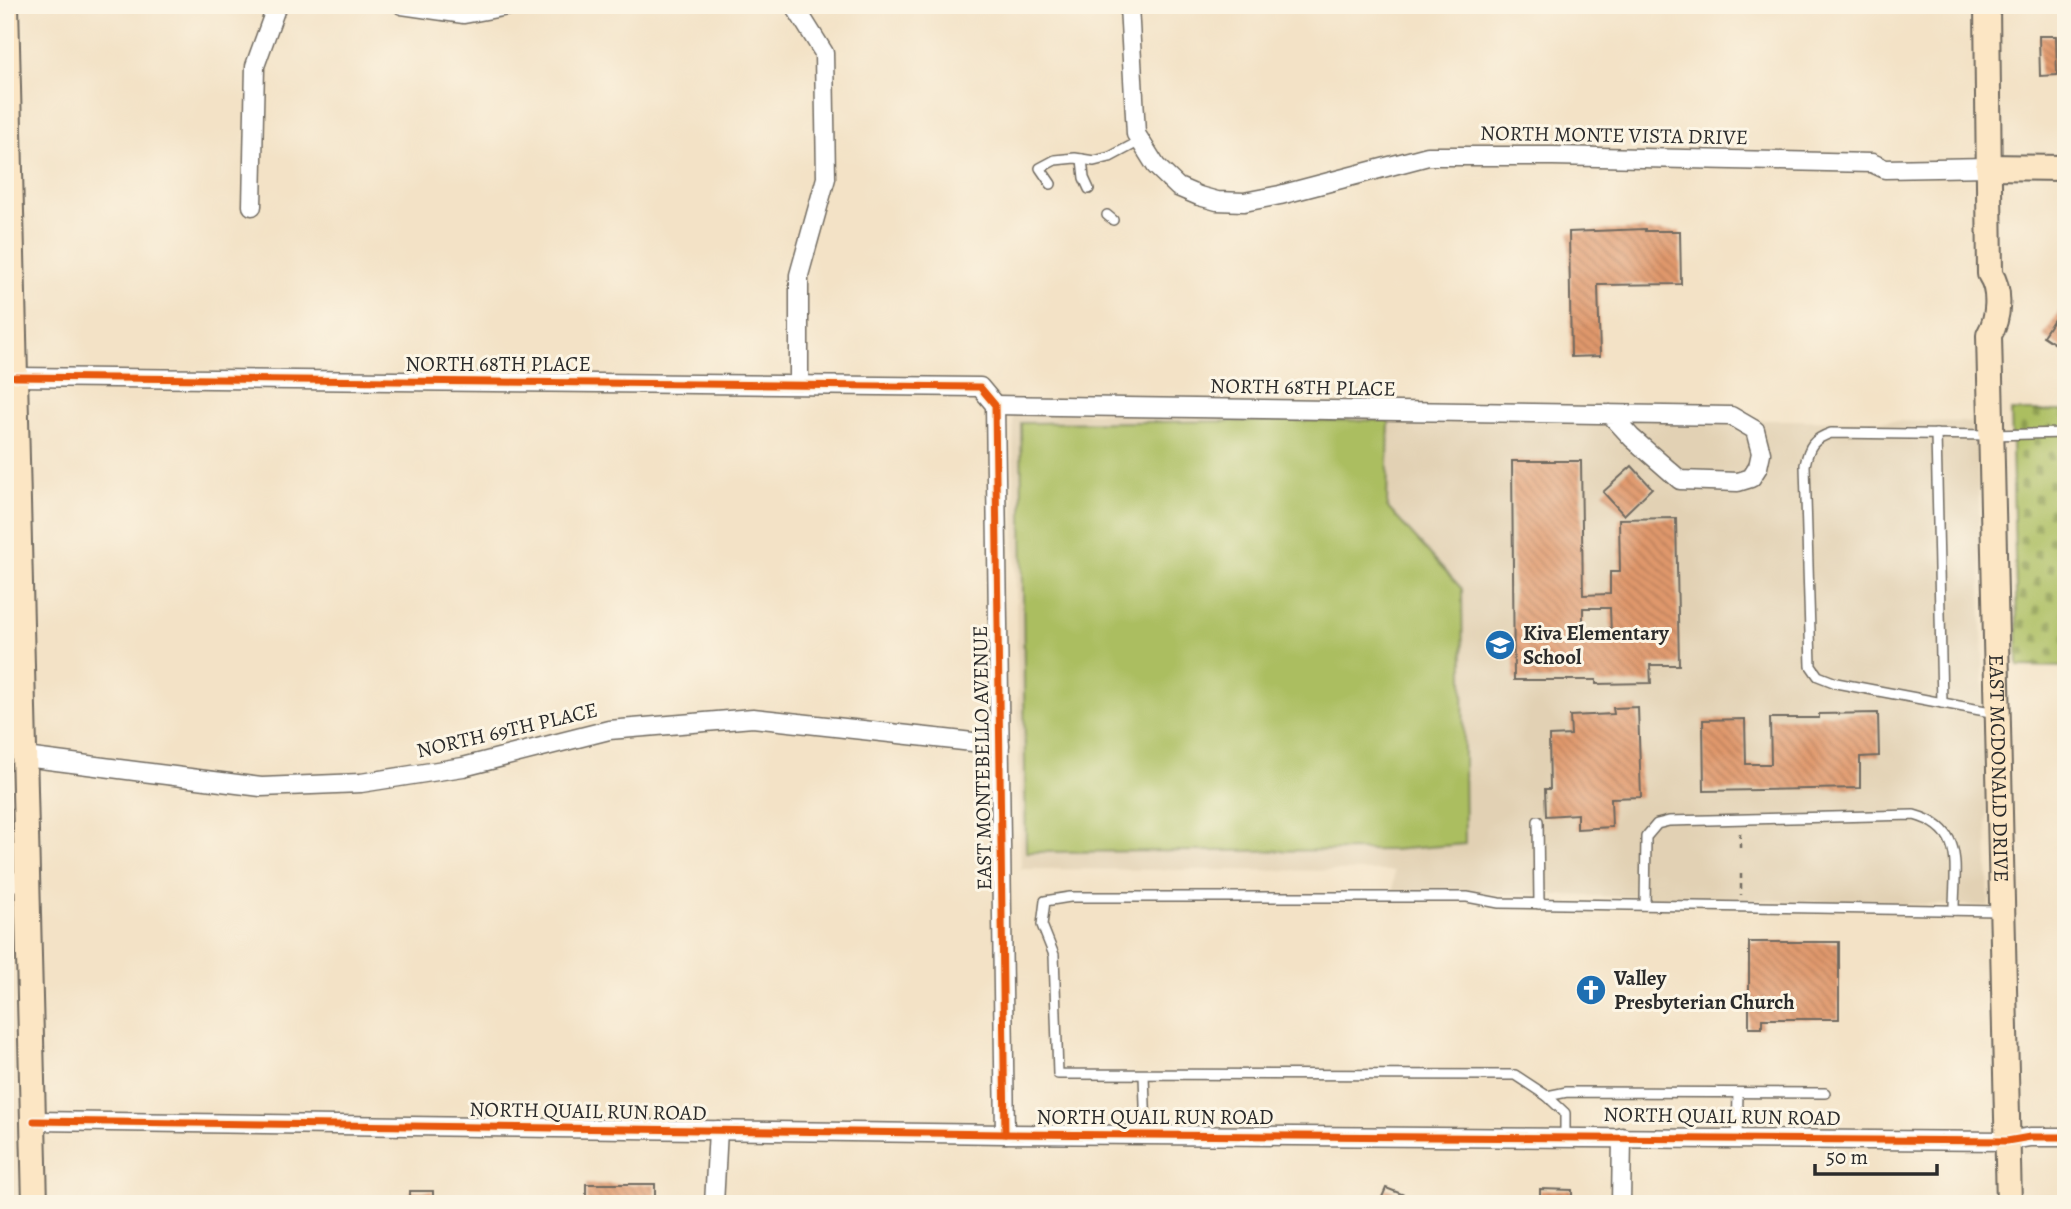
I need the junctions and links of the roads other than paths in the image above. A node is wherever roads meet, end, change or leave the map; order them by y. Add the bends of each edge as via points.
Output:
1 (6, 5) edge
2 (277, 5) edge
3 (402, 5) edge
4 (513, 5) edge
5 (794, 5) edge
6 (1129, 5) edge
7 (1987, 5) edge
8 (1140, 141) junction
9 (7, 144) edge
10 (1082, 159) junction
11 (1988, 167) junction
12 (2066, 168) edge
13 (1051, 184) dead end
14 (1088, 189) dead end
15 (252, 206) dead end
16 (15, 377) junction
17 (799, 383) junction
18 (995, 405) junction
19 (1610, 414) junction
20 (2066, 433) edge
21 (1936, 434) junction
22 (1991, 435) junction
23 (11, 456) edge
24 (1942, 703) junction
25 (1997, 713) junction
26 (1000, 745) junction
27 (25, 757) junction
28 (1538, 821) dead end
29 (16, 881) edge
30 (1539, 904) junction
31 (1645, 905) junction
32 (1954, 910) junction
33 (2002, 911) junction
34 (1144, 1076) junction
35 (1738, 1093) junction
36 (1825, 1093) dead end
37 (1547, 1096) junction
38 (34, 1121) junction
39 (718, 1130) junction
40 (1005, 1134) junction
41 (1146, 1134) junction
42 (1565, 1137) junction
43 (1622, 1137) junction
44 (2066, 1137) edge
45 (1737, 1138) junction
46 (2007, 1141) junction
47 (35, 1204) edge
48 (714, 1204) edge
49 (1621, 1204) edge
50 (2009, 1204) edge

1 - 9 street
2 - 15 street via 255,66
3 - 4 street via 464,14
5 - 17 street via 824,53 826,178 799,275
6 - 8 street
7 - 11 street, EAST MCDONALD DRIVE
8 - 10 lane via 1110,157
8 - 11 street, NORTH MONTE VISTA DRIVE via 1156,166 1178,187 1217,201 1244,202 1428,156 1872,163 1885,169
9 - 16 street
10 - 13 lane via 1055,160 1040,167
10 - 14 lane
11 - 12 street
11 - 22 street, EAST MCDONALD DRIVE via 1990,274 1996,283 1996,323 1989,335
16 - 17 street, NORTH 68TH PLACE
16 - 23 street
17 - 18 street, NORTH 68TH PLACE via 980,387
18 - 19 street, NORTH 68TH PLACE
18 - 26 street, EAST MONTEBELLO AVENUE
19 - 19 street, NORTH 68TH PLACE via 1680,480 1738,482 1751,478 1758,467 1761,453 1755,430 1731,416
20 - 22 lane
21 - 22 lane
21 - 24 lane
21 - 24 lane via 1831,433 1815,438 1805,465 1811,666 1818,676 1836,683
22 - 25 street, EAST MCDONALD DRIVE
23 - 27 street
24 - 25 lane
25 - 33 street, EAST MCDONALD DRIVE
26 - 27 street, NORTH 69TH PLACE via 753,718 609,730 463,767 361,783 261,787
26 - 40 street, EAST MONTEBELLO AVENUE
27 - 29 street
28 - 30 lane
29 - 38 street
30 - 31 lane
30 - 34 lane via 1467,897 1070,897 1045,901 1042,925 1054,955 1058,1074
31 - 32 lane
31 - 32 lane via 1646,837 1657,824 1914,815 1931,820 1953,845
32 - 33 lane
33 - 46 street, EAST MCDONALD DRIVE
34 - 37 lane via 1515,1075
34 - 41 lane
35 - 36 lane
35 - 37 lane via 1566,1092
35 - 45 lane
37 - 42 lane via 1565,1113
38 - 39 street, NORTH QUAIL RUN ROAD
38 - 47 street
39 - 40 street, NORTH QUAIL RUN ROAD
39 - 48 street
40 - 41 street, NORTH QUAIL RUN ROAD
41 - 42 street, NORTH QUAIL RUN ROAD
42 - 43 street, NORTH QUAIL RUN ROAD
43 - 45 street, NORTH QUAIL RUN ROAD
43 - 49 street
44 - 46 street, NORTH QUAIL RUN ROAD
45 - 46 street, NORTH QUAIL RUN ROAD
46 - 50 street, EAST MCDONALD DRIVE

